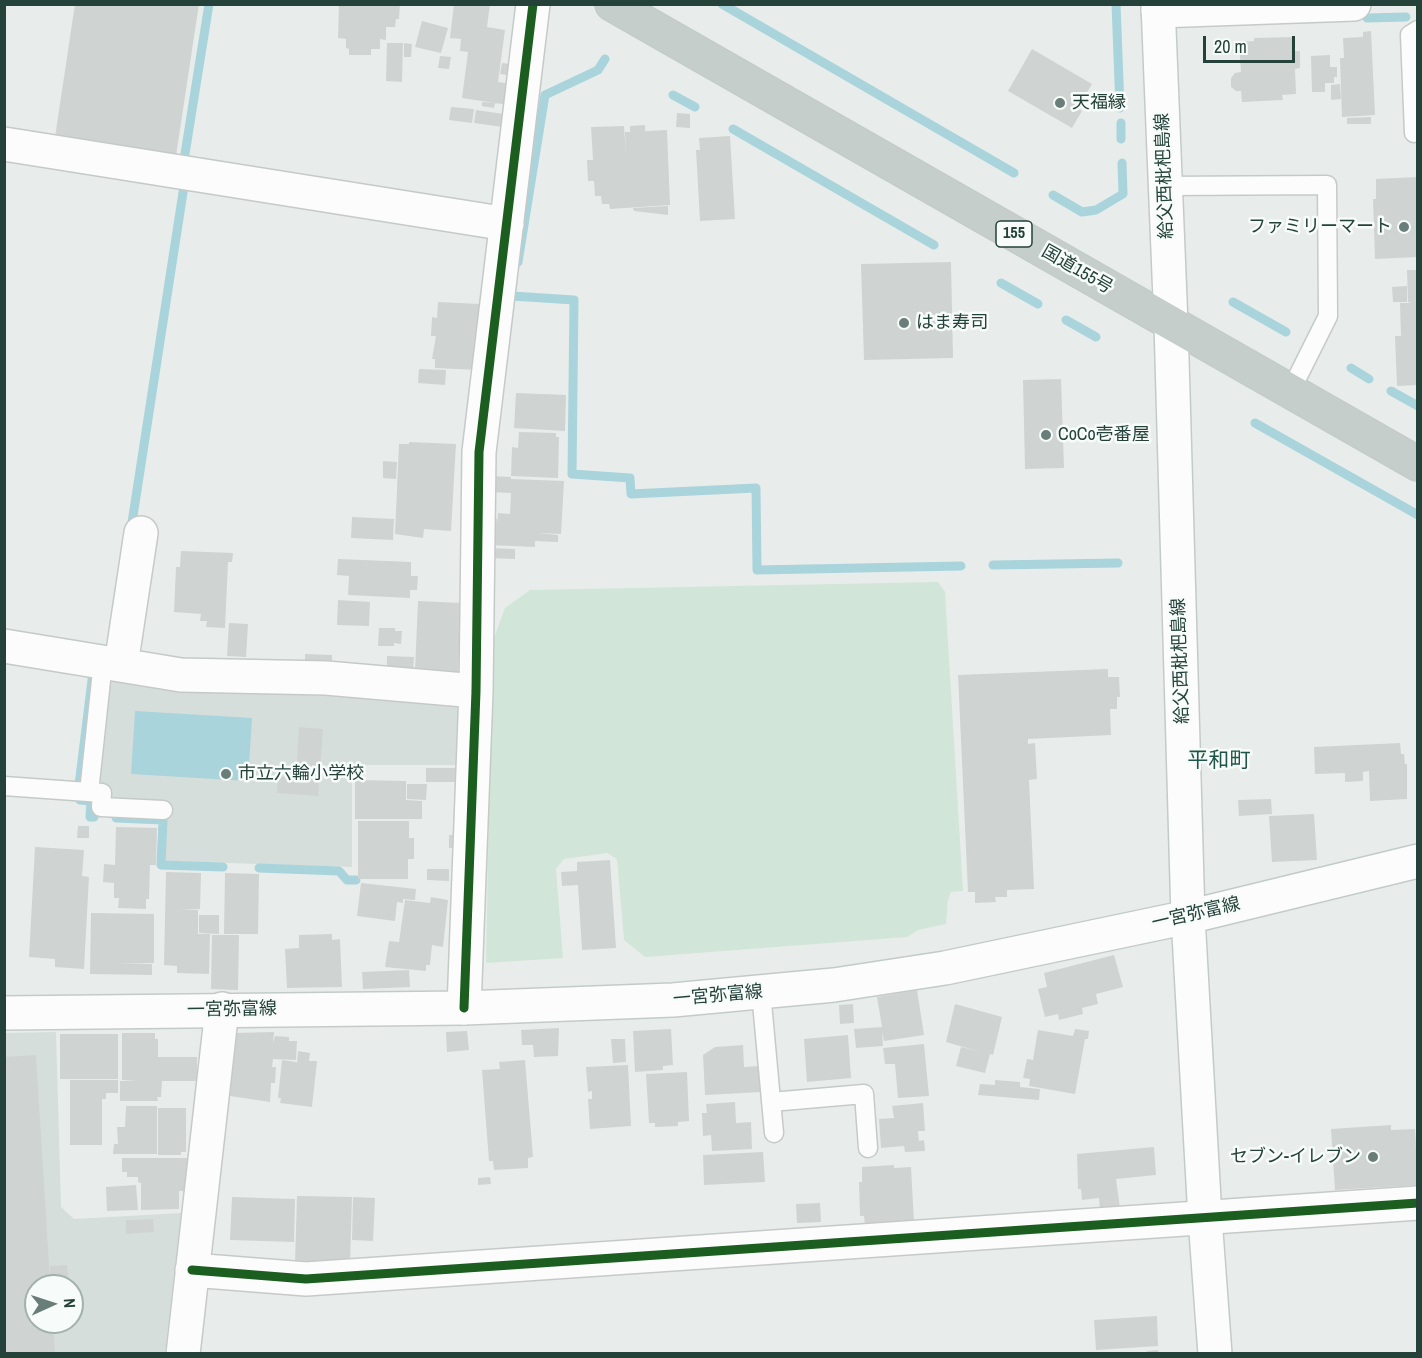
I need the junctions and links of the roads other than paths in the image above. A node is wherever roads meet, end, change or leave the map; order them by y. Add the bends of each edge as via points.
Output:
1 (533, 4) edge
2 (612, 4) edge
3 (1354, 4) edge
4 (1158, 8) edge
5 (1418, 30) edge
6 (1414, 134) dead end
7 (4, 144) edge
8 (1166, 186) junction
9 (507, 224) junction
10 (1171, 324) junction
11 (1290, 392) junction
12 (1418, 464) edge
13 (141, 533) dead end
14 (4, 646) edge
15 (112, 663) junction
16 (476, 691) junction
17 (4, 786) edge
18 (89, 792) junction
19 (163, 810) dead end
20 (1418, 861) edge
21 (1188, 916) junction
22 (761, 992) junction
23 (464, 1008) junction
24 (222, 1009) junction
25 (4, 1013) edge
26 (771, 1102) junction
27 (774, 1133) dead end
28 (868, 1148) dead end
29 (1418, 1203) edge
30 (1205, 1218) junction
31 (192, 1270) junction
32 (183, 1353) edge
33 (1215, 1353) edge

1 - 9 street
2 - 10 highway, 国道155号 / 155
3 - 4 street
4 - 8 street, 給父西枇杷島線
5 - 6 lane via 1410,35
7 - 9 street
8 - 10 street, 給父西枇杷島線
8 - 11 lane via 1327,185 1328,316
9 - 16 street via 479,452
10 - 11 highway, 国道155号 / 155
10 - 21 street, 給父西枇杷島線
11 - 12 highway, 国道155号 / 155
13 - 15 street
14 - 15 street
15 - 16 street via 181,675 326,678
15 - 18 lane
16 - 23 street
17 - 18 lane
18 - 19 lane via 102,793 101,807
20 - 21 street, 一宮弥富線
21 - 22 street, 一宮弥富線 via 945,968
21 - 30 street, 給父西枇杷島線
22 - 23 street, 一宮弥富線 via 673,1000
22 - 26 lane
23 - 24 street, 一宮弥富線
24 - 25 street, 一宮弥富線
24 - 31 street
26 - 27 lane
26 - 28 lane via 864,1094
29 - 30 street
30 - 31 street via 306,1279
30 - 33 street, 給父西枇杷島線
31 - 32 street

